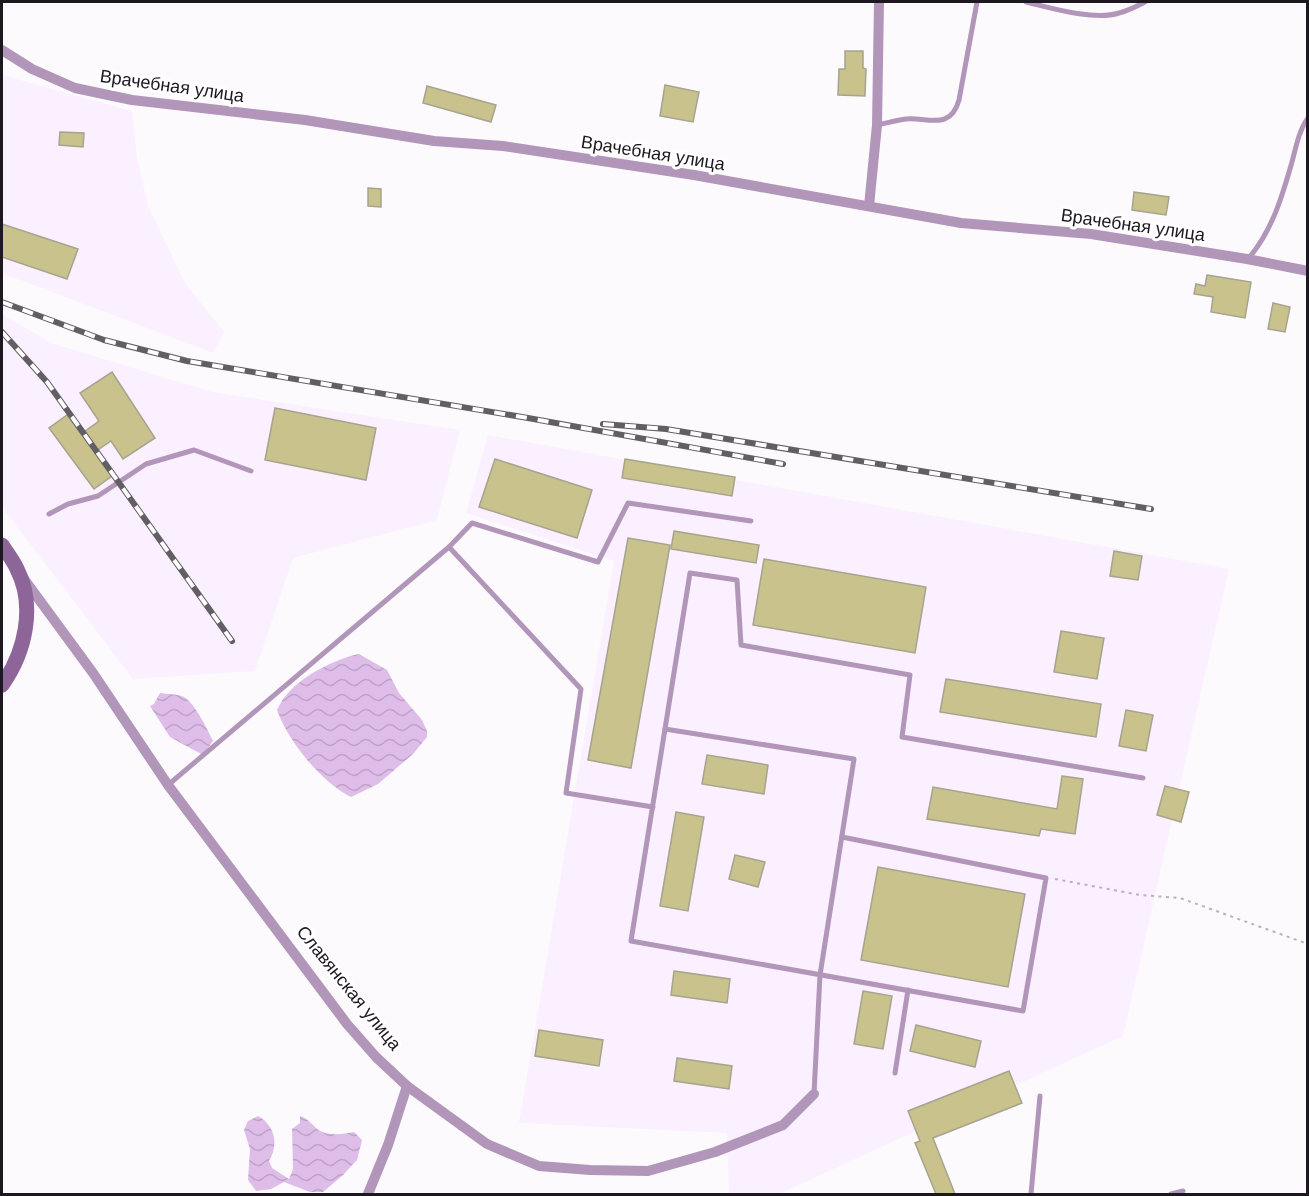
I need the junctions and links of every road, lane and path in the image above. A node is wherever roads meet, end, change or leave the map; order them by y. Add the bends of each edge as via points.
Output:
1 (879, 2) edge
2 (977, 2) edge
3 (1026, 2) edge
4 (1145, 2) edge
5 (2, 50) edge
6 (1308, 118) edge
7 (877, 124) junction
8 (869, 206) junction
9 (1247, 259) junction
10 (1308, 271) edge
11 (251, 471) dead end
12 (49, 514) dead end
13 (751, 521) dead end
14 (2, 545) edge
15 (449, 547) junction
16 (17, 569) junction
17 (2, 685) edge
18 (665, 729) junction
19 (1143, 778) dead end
20 (168, 785) junction
21 (653, 807) junction
22 (842, 837) junction
23 (1046, 878) junction
24 (1308, 944) edge
25 (820, 975) junction
26 (908, 990) junction
27 (895, 1073) dead end
28 (407, 1086) junction
29 (814, 1094) joint
30 (1040, 1096) dead end
31 (1183, 1191) dead end
32 (368, 1194) edge
33 (1031, 1194) edge
34 (1171, 1194) edge

1 - 7 street
2 - 7 lane via 959,100 952,114 942,120 906,119
3 - 4 lane via 1104,16
5 - 8 street, Врачебная улица via 32,69 75,88 132,100 305,120 434,141 503,146
6 - 9 lane via 1300,132 1280,203 1264,237
7 - 8 street
8 - 9 street, Врачебная улица via 961,223 1091,234
9 - 10 street, Врачебная улица
11 - 12 lane via 194,450 146,464 98,496
13 - 15 lane via 628,503 598,562 472,523
14 - 16 main road, Славянская улица
15 - 20 lane
15 - 21 lane via 581,690 566,793
16 - 17 main road via 25,591 24,632 11,672
16 - 20 street, Славянская улица
18 - 19 lane via 690,573 737,580 741,645 910,675 902,737
18 - 21 lane
18 - 22 lane via 854,759
20 - 28 street, Славянская улица via 347,1023
21 - 25 lane via 631,941
22 - 23 lane
22 - 25 lane
23 - 24 path via 1180,898
23 - 26 lane via 1023,1011
25 - 26 lane
25 - 29 lane
26 - 27 lane
28 - 29 street, Славянская улица via 487,1144 539,1166 613,1171 648,1171 715,1152 783,1125
28 - 32 street
30 - 33 lane
31 - 34 lane

